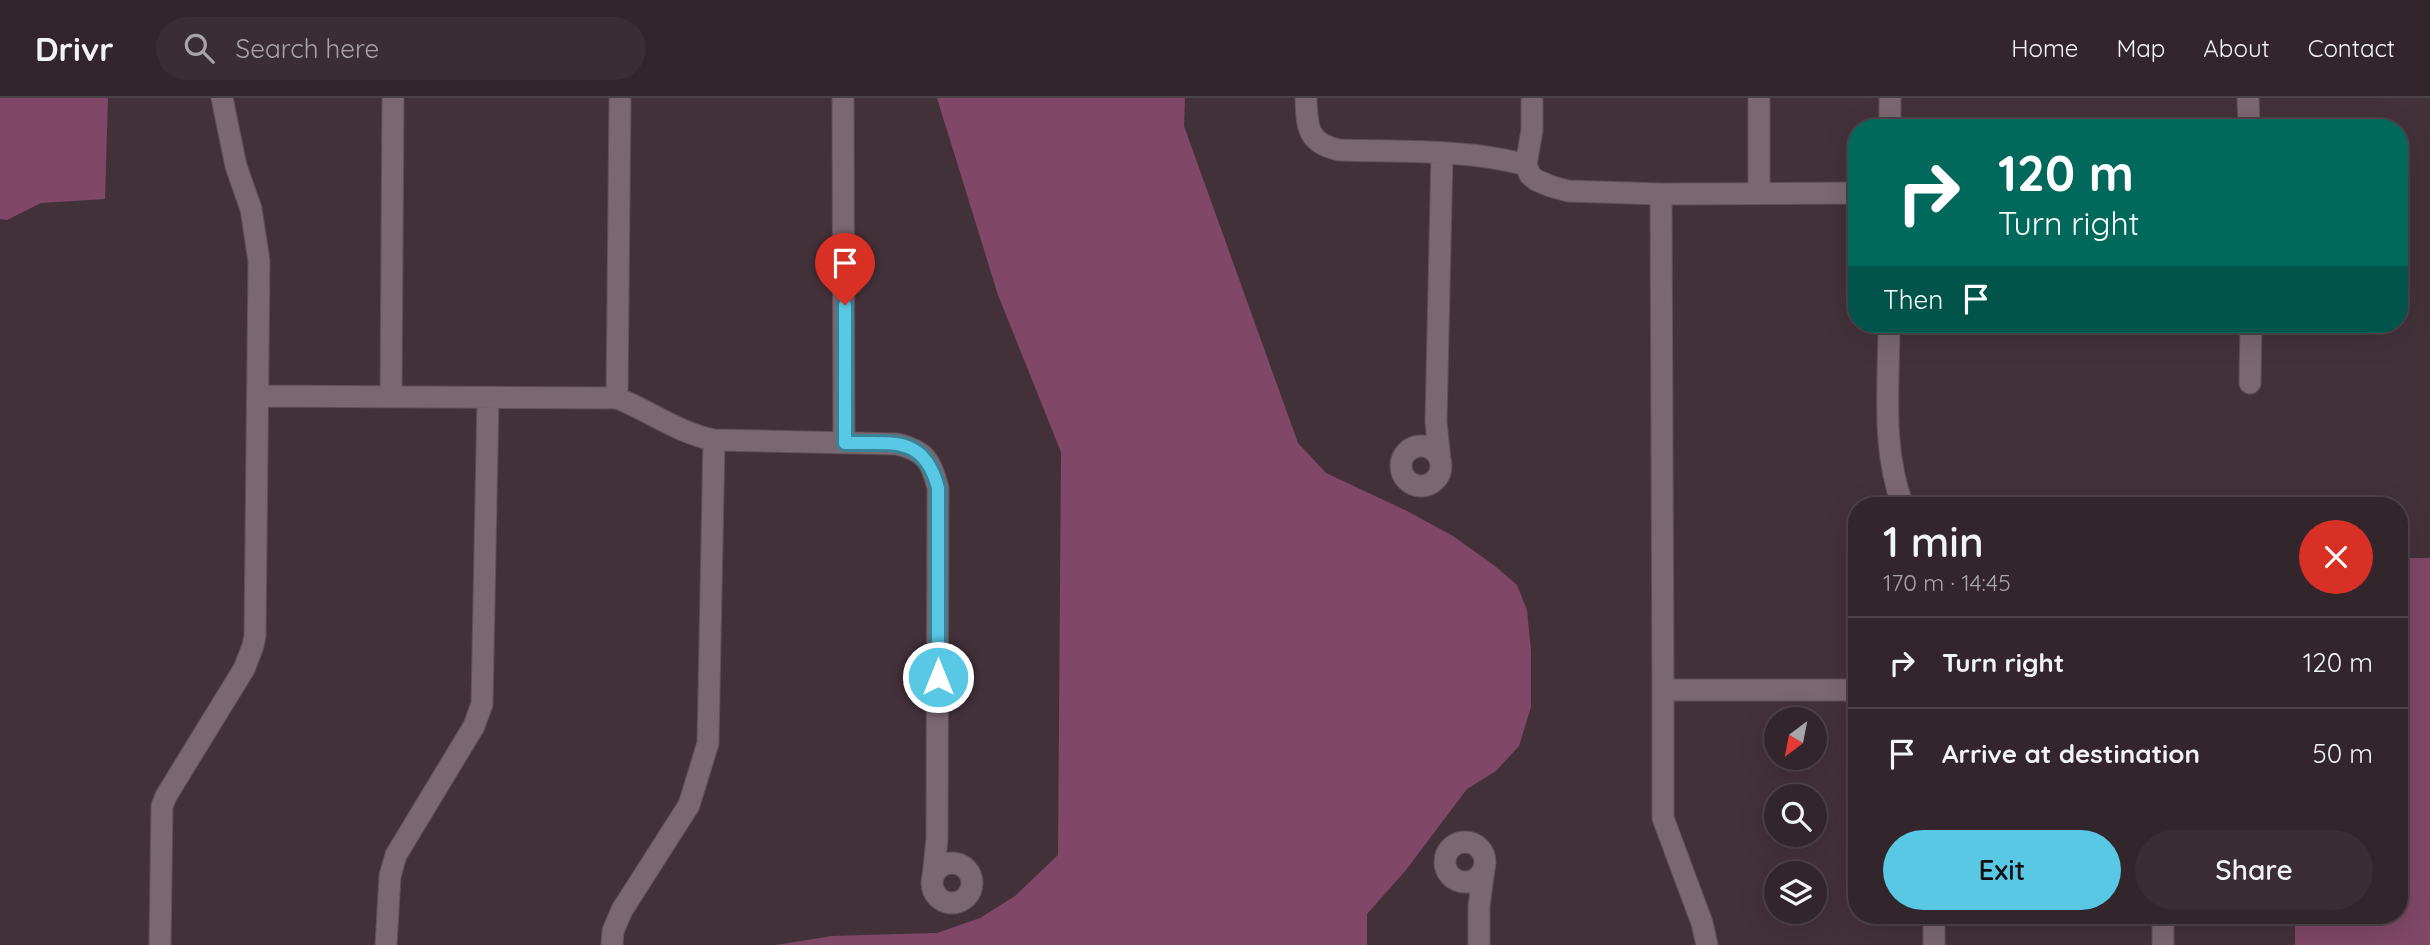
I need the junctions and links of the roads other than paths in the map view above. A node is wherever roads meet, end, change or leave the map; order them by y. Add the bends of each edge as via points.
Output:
1 (222, 98) edge
2 (393, 98) edge
3 (620, 98) edge
4 (1306, 98) edge
5 (1532, 98) edge
6 (1759, 98) edge
7 (1890, 98) edge
8 (2248, 98) edge
9 (847, 103) edge
10 (1890, 119) edge
11 (2249, 119) edge
12 (1442, 154) junction
13 (1526, 165) junction
14 (1848, 192) edge
15 (1759, 193) junction
16 (1661, 194) junction
17 (1889, 333) edge
18 (2251, 333) edge
19 (2250, 383) dead end
20 (258, 396) junction
21 (391, 396) junction
22 (488, 398) junction
23 (617, 398) junction
24 (1436, 422) junction
25 (714, 440) junction
26 (845, 443) junction
27 (1419, 446) junction
28 (1440, 460) junction
29 (1900, 497) edge
30 (1663, 690) junction
31 (1848, 690) edge
32 (937, 839) junction
33 (954, 863) junction
34 (1484, 869) junction
35 (933, 877) junction
36 (1463, 882) junction
37 (1479, 906) junction
38 (1934, 924) edge
39 (2163, 924) edge
40 (160, 945) edge
41 (386, 945) edge
42 (612, 945) edge
43 (1479, 945) edge
44 (1707, 945) edge
45 (1934, 945) edge
46 (2163, 945) edge

1 - 20 street via 256,233
2 - 21 street
3 - 23 street
4 - 12 street via 1310,131 1324,147
5 - 13 street
6 - 15 street
7 - 10 street
8 - 11 street
9 - 26 street
12 - 13 street
12 - 24 street
13 - 16 street via 1536,180 1569,191
14 - 15 street
15 - 16 street
16 - 30 street
17 - 29 street via 1889,446
18 - 19 street
20 - 21 street
20 - 40 street via 253,646 244,669 162,806
21 - 22 street
22 - 23 street
22 - 41 street via 482,704 474,726 396,855 390,876
23 - 25 street via 676,428
24 - 27 street
24 - 28 street
25 - 26 street
25 - 42 street via 706,752 690,805 622,910
26 - 32 street via 912,448 930,463 938,488
27 - 28 street via 1432,449
27 - 28 street via 1408,451 1401,462 1403,475 1412,484 1431,483 1439,473
30 - 31 street
30 - 44 street via 1663,818
32 - 33 street
32 - 35 street
33 - 35 street via 941,866
33 - 35 street via 972,880 970,892 960,901 948,903 937,896
34 - 36 street via 1476,879
34 - 36 street via 1484,856 1476,845 1464,842 1452,847 1446,858 1448,871
34 - 37 street
36 - 37 street
37 - 43 street
38 - 45 street
39 - 46 street

